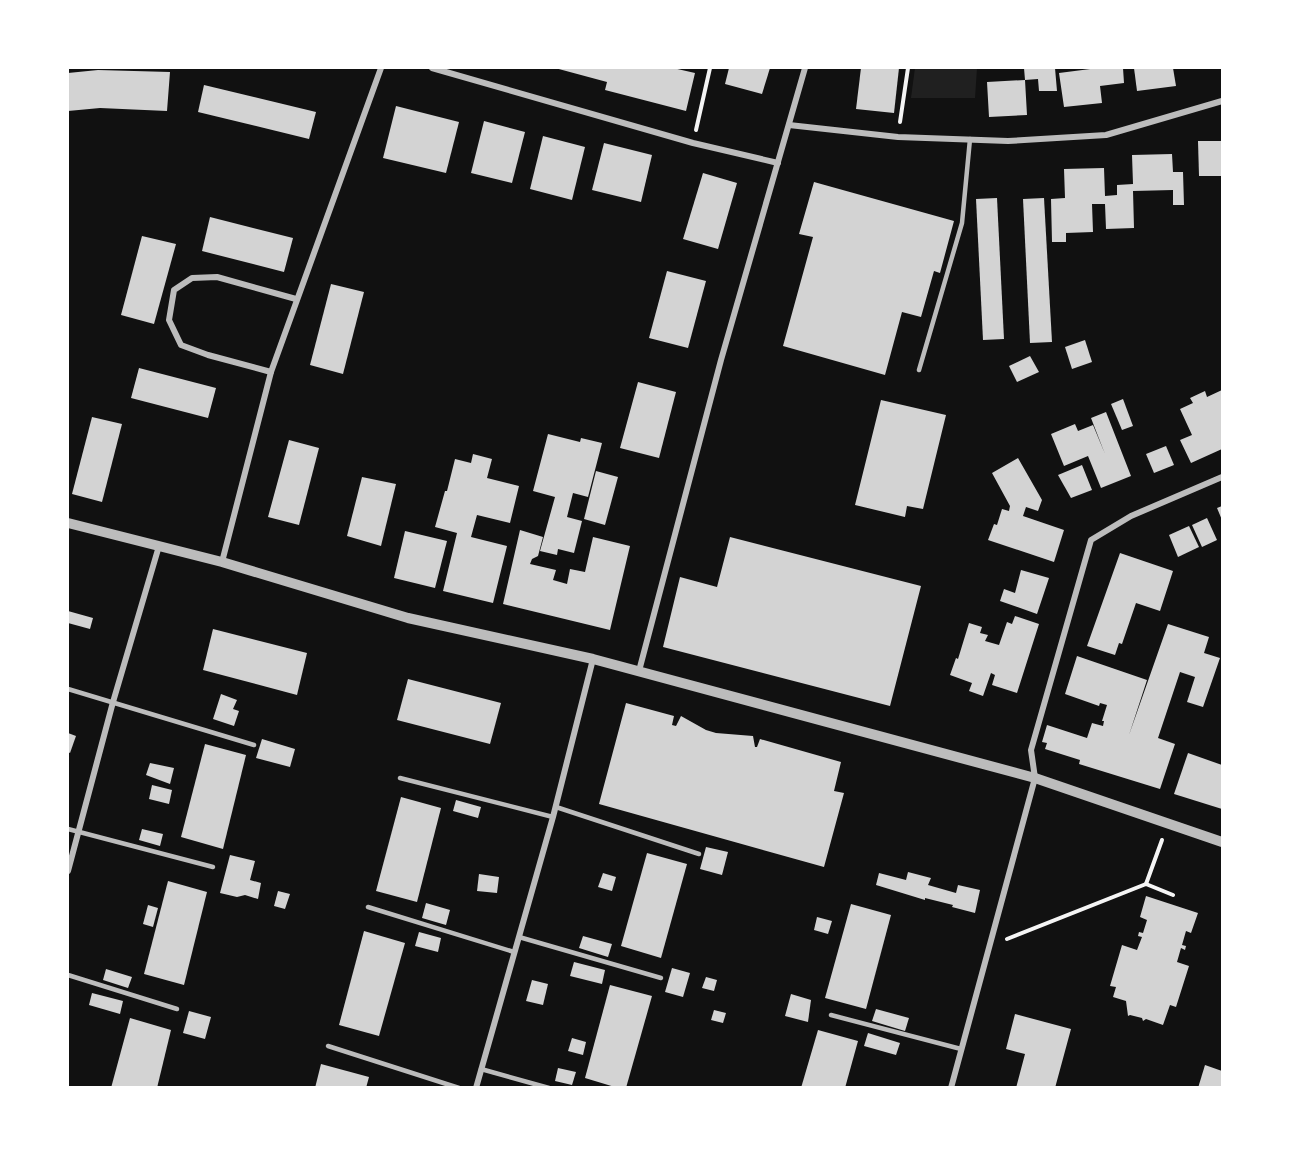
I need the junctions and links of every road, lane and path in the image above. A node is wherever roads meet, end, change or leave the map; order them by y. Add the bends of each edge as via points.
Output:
1 (381, 68) edge
2 (432, 68) edge
3 (710, 68) edge
4 (805, 68) edge
5 (908, 68) edge
6 (1222, 101) edge
7 (789, 125) junction
8 (898, 137) junction
9 (970, 139) junction
10 (693, 142) junction
11 (778, 163) junction
12 (296, 299) junction
13 (919, 370) dead end
14 (271, 372) junction
15 (1222, 477) edge
16 (68, 523) edge
17 (159, 545) junction
18 (222, 562) junction
19 (593, 659) junction
20 (639, 671) junction
21 (68, 689) edge
22 (113, 702) junction
23 (254, 745) dead end
24 (400, 778) dead end
25 (1035, 778) junction
26 (556, 807) junction
27 (553, 818) junction
28 (1167, 824) junction
29 (68, 828) edge
30 (79, 832) junction
31 (1222, 842) edge
32 (699, 854) dead end
33 (213, 867) dead end
34 (68, 871) edge
35 (1146, 884) junction
36 (1173, 895) dead end
37 (368, 907) dead end
38 (519, 937) junction
39 (990, 946) junction
40 (514, 952) junction
41 (68, 975) edge
42 (661, 978) dead end
43 (177, 1009) dead end
44 (831, 1015) dead end
45 (328, 1046) dead end
46 (961, 1049) junction
47 (481, 1069) junction
48 (459, 1088) edge
49 (476, 1088) edge
50 (549, 1088) edge
51 (951, 1088) edge

1 - 12 street
2 - 10 street
3 - 10 path
4 - 7 street
5 - 8 path
6 - 9 street via 1106,135 1008,141
7 - 8 street
7 - 11 street
8 - 9 street
9 - 13 lane via 962,223
10 - 11 street
11 - 20 street
12 - 14 street
12 - 14 street via 217,277 192,278 174,290 169,320 181,345
14 - 18 street
15 - 25 street via 1131,516 1091,540 1031,750
16 - 17 street
17 - 18 street
17 - 22 street
18 - 19 street via 408,618
19 - 20 street
19 - 26 street
20 - 25 street
21 - 22 lane
22 - 23 lane
22 - 30 street
24 - 27 lane
25 - 28 street
25 - 39 street
26 - 27 street
26 - 32 lane
27 - 38 street
28 - 31 street
28 - 35 path
29 - 30 lane
30 - 33 lane
30 - 34 street
35 - 36 path
35 - 39 path
37 - 40 lane
38 - 40 street
38 - 42 lane
39 - 46 street
40 - 47 street
41 - 43 lane
44 - 46 lane
45 - 48 lane
46 - 51 street
47 - 49 street
47 - 50 lane

